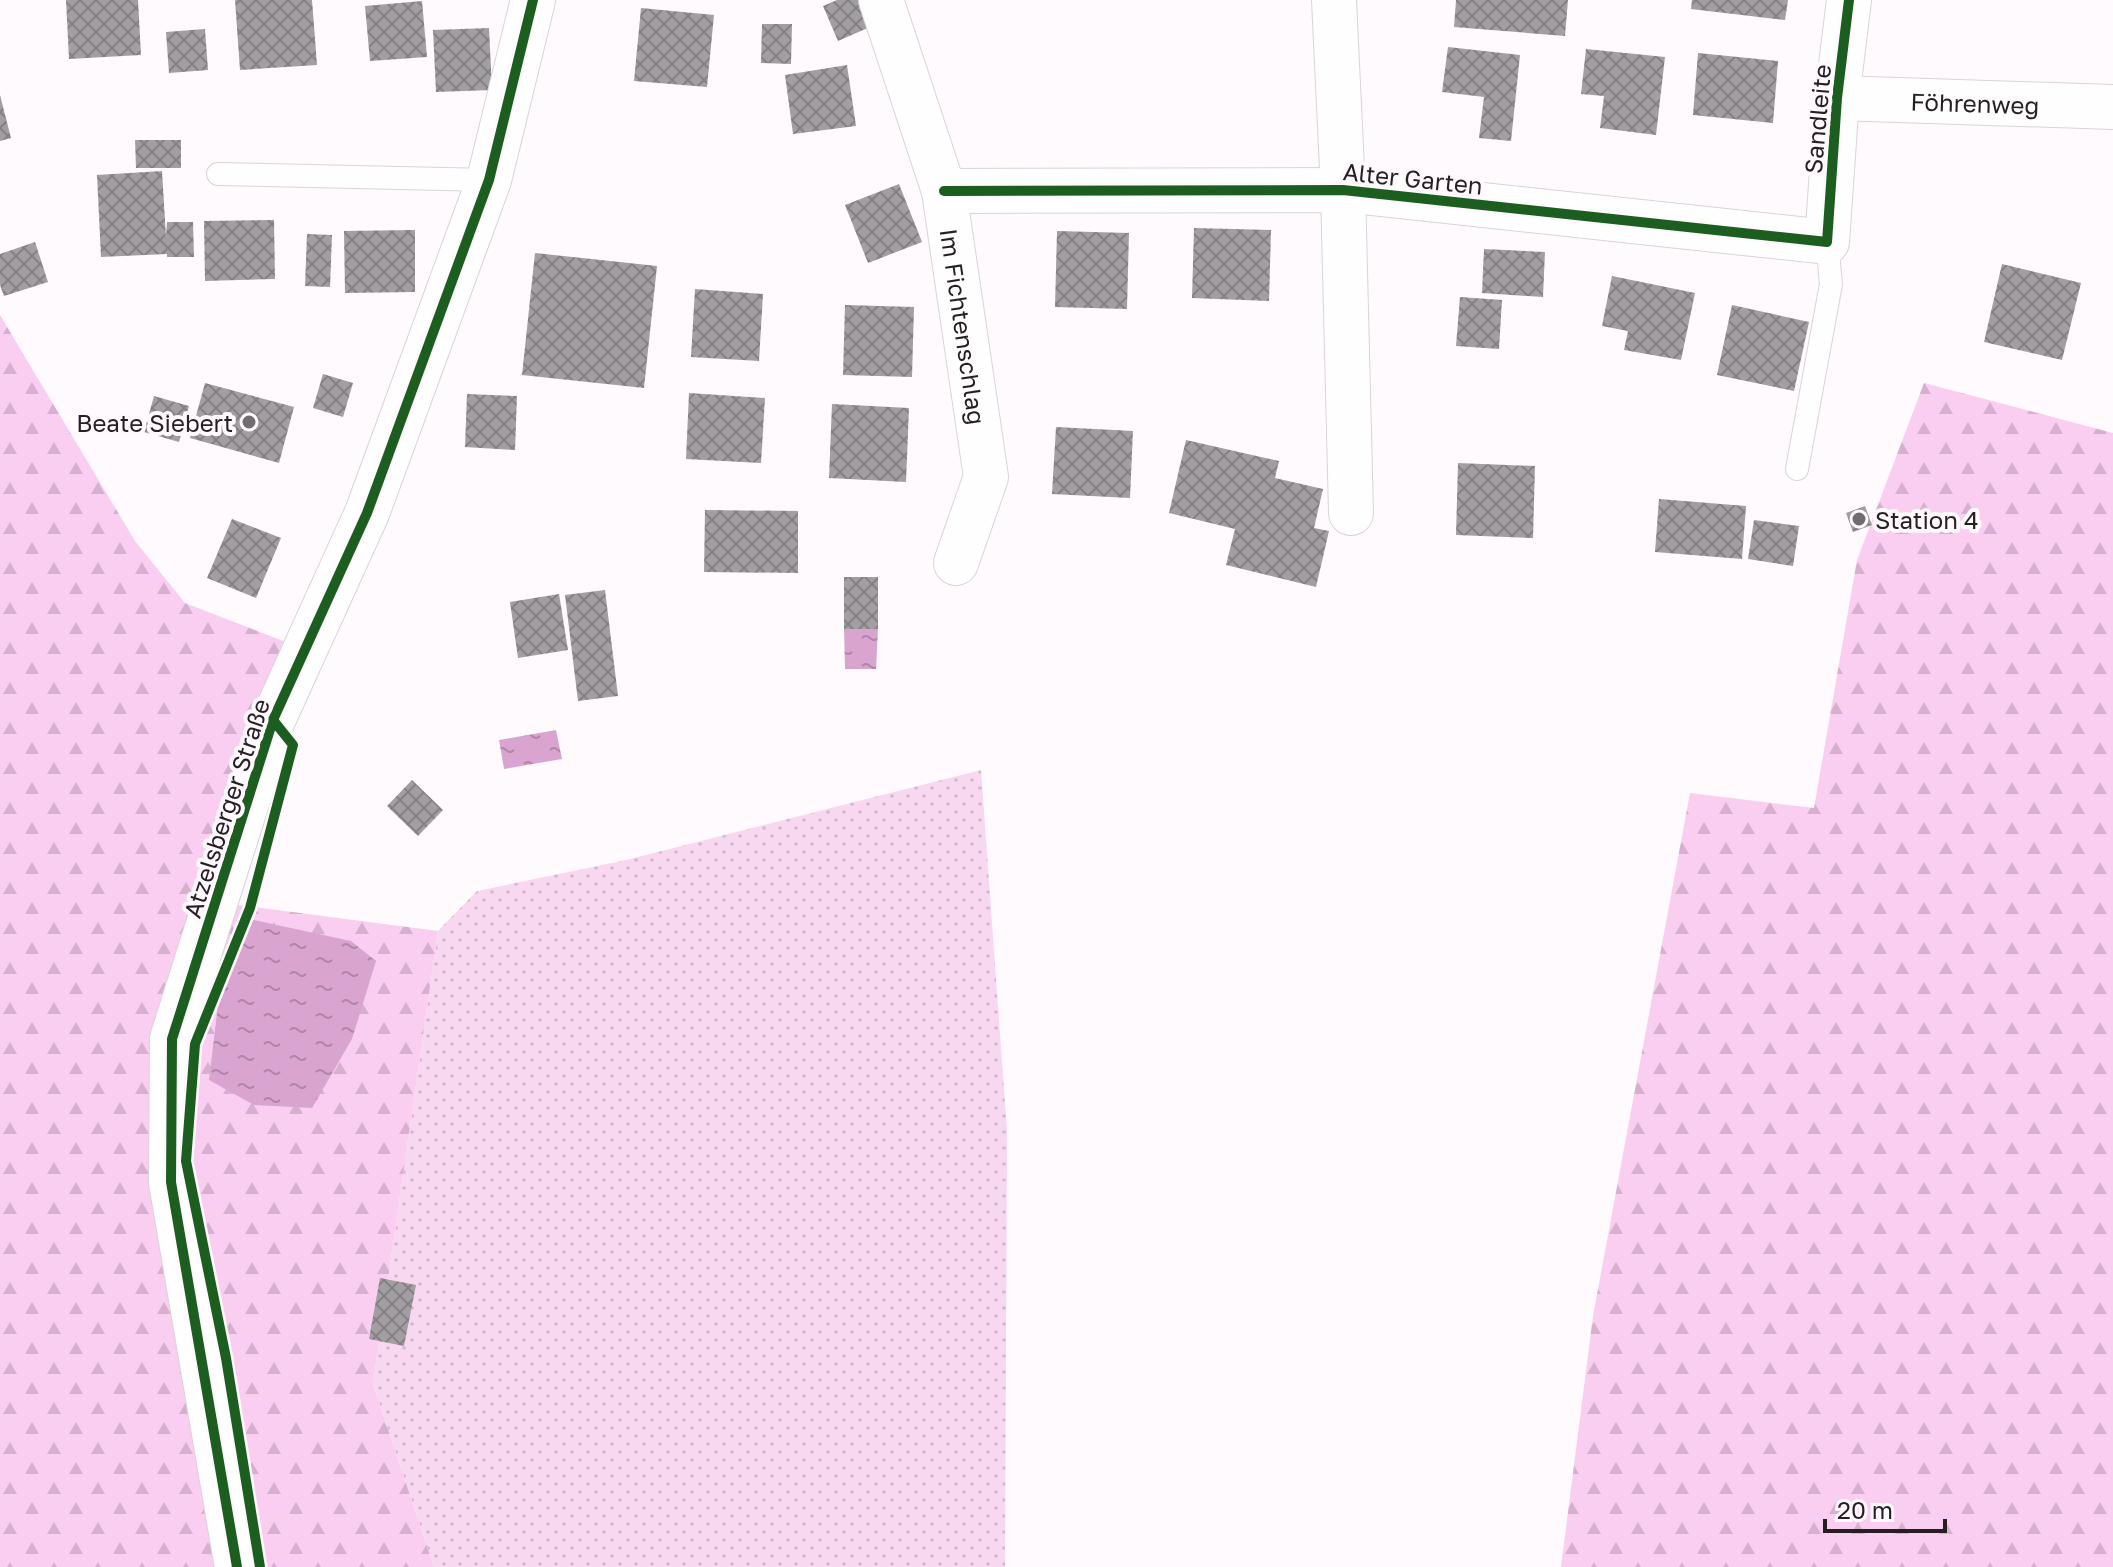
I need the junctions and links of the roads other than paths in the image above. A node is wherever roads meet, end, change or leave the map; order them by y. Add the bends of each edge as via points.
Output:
1 (533, 0) edge
2 (881, 0) edge
3 (1334, 0) edge
4 (1849, 0) edge
5 (1837, 98) junction
6 (2113, 107) edge
7 (218, 174) dead end
8 (489, 180) junction
9 (1343, 190) junction
10 (944, 191) junction
11 (1827, 242) junction
12 (1797, 469) dead end
13 (1351, 513) dead end
14 (956, 563) dead end
15 (237, 1567) edge

1 - 8 street, Atzelsberger Straße
2 - 10 street, Im Fichtenschlag
3 - 9 street
4 - 5 street, Sandleite
5 - 6 street, Föhrenweg
5 - 11 street, Sandleite
7 - 8 lane
8 - 15 street, Atzelsberger Straße via 367,513 273,720 172,1039 171,1182
9 - 10 street, Alter Garten
9 - 11 street, Alter Garten
9 - 13 street, Alter Garten
10 - 14 street, Im Fichtenschlag via 986,477
11 - 12 lane, Sandleite via 1831,284

